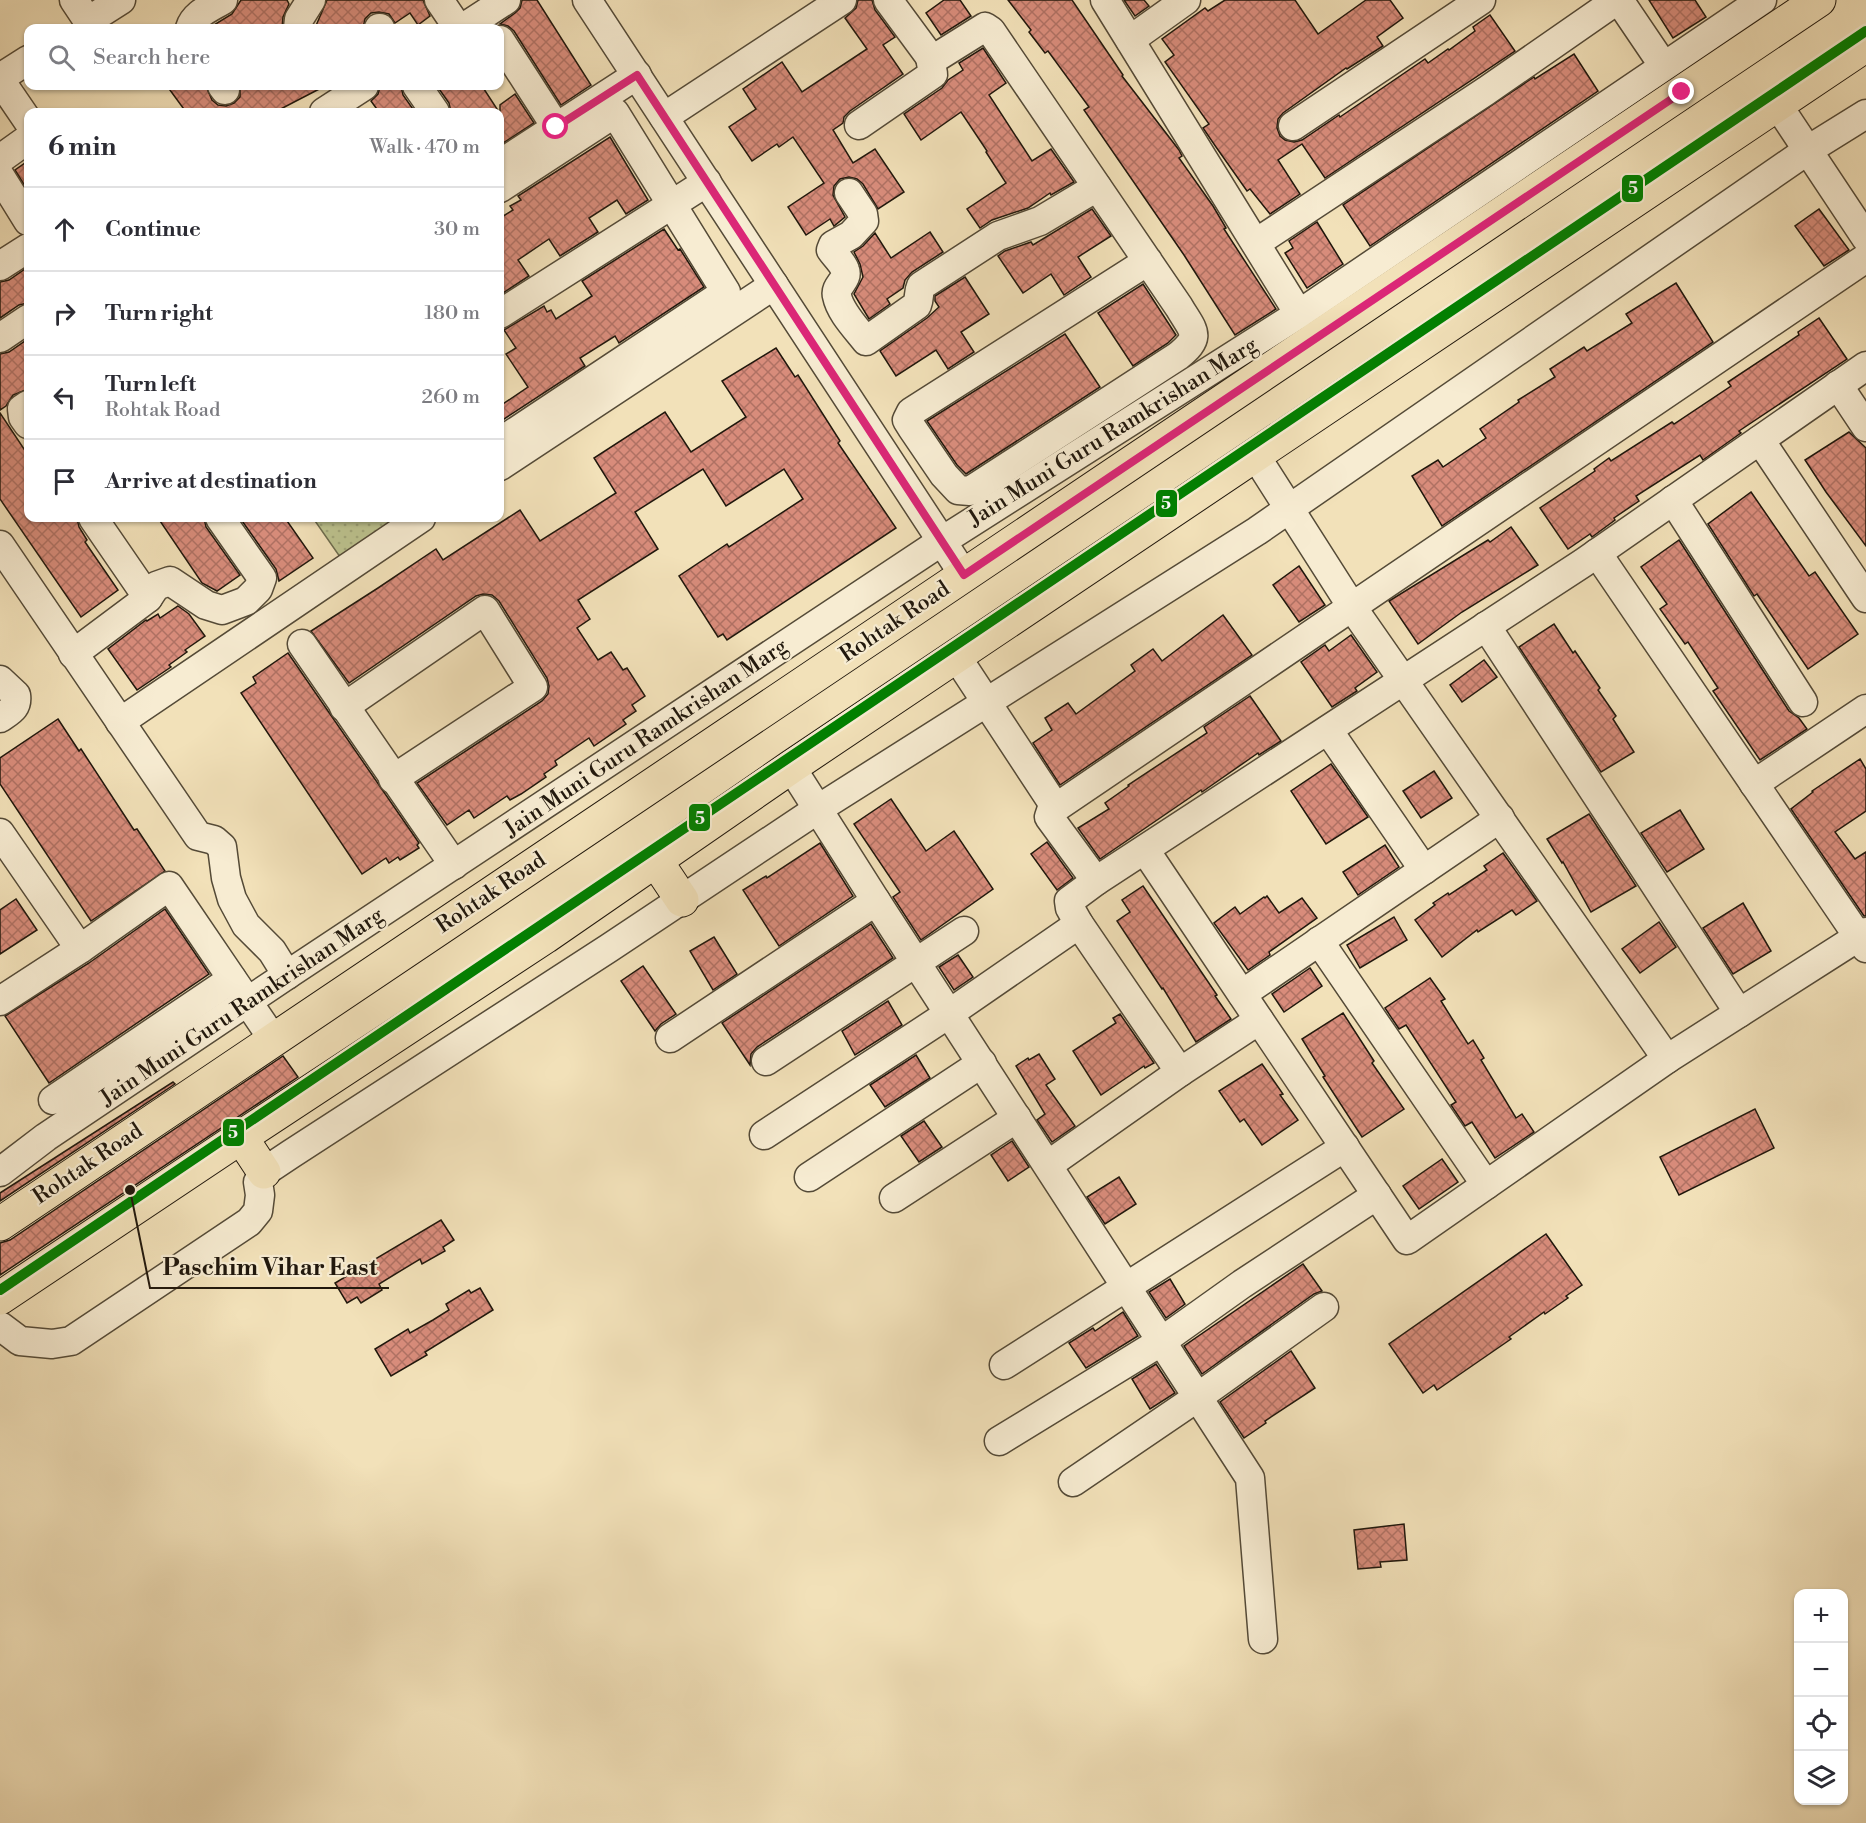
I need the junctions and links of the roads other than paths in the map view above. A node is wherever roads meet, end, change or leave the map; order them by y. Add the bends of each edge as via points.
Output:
1 (121, 0) edge
2 (223, 0) edge
3 (310, 0) edge
4 (440, 0) edge
5 (587, 0) edge
6 (842, 0) edge
7 (888, 0) edge
8 (1105, 0) edge
9 (1186, 0) edge
10 (1481, 0) edge
11 (1618, 0) edge
12 (1762, 0) edge
13 (1819, 0) edge
14 (80, 17) edge
15 (478, 18) edge
16 (191, 24) edge
17 (298, 24) edge
18 (1130, 40) junction
19 (1866, 45) edge
20 (504, 46) edge
21 (930, 57) junction
22 (24, 63) edge
23 (1664, 65) junction
24 (637, 75) junction
25 (0, 79) edge
26 (420, 90) edge
27 (1777, 104) junction
28 (432, 108) edge
29 (1866, 114) edge
30 (24, 115) edge
31 (664, 117) junction
32 (859, 125) dead end
33 (1293, 126) dead end
34 (556, 127) junction
35 (24, 142) edge
36 (1808, 150) junction
37 (0, 159) edge
38 (504, 161) edge
39 (0, 176) edge
40 (707, 182) junction
41 (504, 185) edge
42 (1097, 187) junction
43 (849, 193) dead end
44 (671, 203) junction
45 (24, 215) edge
46 (1866, 238) edge
47 (1256, 243) junction
48 (24, 251) edge
49 (1866, 258) edge
50 (1148, 261) junction
51 (0, 266) edge
52 (774, 285) junction
53 (504, 311) edge
54 (1299, 314) junction
55 (24, 322) edge
56 (1193, 330) junction
57 (0, 338) edge
58 (1866, 366) edge
59 (1215, 368) junction
60 (1838, 386) junction
61 (1866, 427) edge
62 (504, 439) edge
63 (1760, 440) junction
64 (1255, 455) junction
65 (504, 463) edge
66 (1673, 501) junction
67 (1290, 509) junction
68 (96, 522) edge
69 (223, 522) edge
70 (415, 522) edge
71 (942, 541) junction
72 (0, 546) edge
73 (1598, 553) junction
74 (964, 575) junction
75 (258, 589) junction
76 (148, 598) junction
77 (1866, 598) edge
78 (1352, 607) junction
79 (279, 614) junction
80 (1486, 626) junction
81 (302, 644) dead end
82 (74, 654) junction
83 (956, 656) junction
84 (0, 680) edge
85 (1404, 680) junction
86 (1803, 702) dead end
87 (986, 703) junction
88 (345, 707) junction
89 (1866, 710) edge
90 (0, 718) edge
91 (120, 722) junction
92 (1328, 730) junction
93 (791, 767) junction
94 (393, 780) junction
95 (1754, 784) junction
96 (1056, 807) junction
97 (818, 810) junction
98 (1500, 818) junction
99 (0, 832) edge
100 (1144, 850) junction
101 (656, 861) junction
102 (454, 865) junction
103 (1424, 870) junction
104 (1096, 881) junction
105 (682, 900) junction
106 (876, 901) junction
107 (1079, 924) junction
108 (964, 931) dead end
109 (1864, 939) edge
110 (1320, 941) junction
111 (80, 949) junction
112 (917, 963) junction
113 (288, 975) junction
114 (232, 979) junction
115 (1242, 994) junction
116 (0, 1000) edge
117 (249, 1003) junction
118 (950, 1013) junction
119 (1738, 1013) junction
120 (1259, 1020) junction
121 (670, 1038) dead end
122 (273, 1039) junction
123 (1667, 1059) junction
124 (766, 1061) dead end
125 (982, 1063) junction
126 (1180, 1072) junction
127 (53, 1101) dead end
128 (1017, 1118) junction
129 (764, 1135) dead end
130 (241, 1137) junction
131 (1345, 1148) junction
132 (1048, 1165) junction
133 (0, 1172) edge
134 (264, 1173) junction
135 (809, 1177) dead end
136 (1486, 1185) junction
137 (1377, 1195) junction
138 (894, 1198) dead end
139 (0, 1224) edge
140 (1126, 1286) junction
141 (0, 1298) edge
142 (1324, 1307) dead end
143 (0, 1326) edge
144 (1162, 1341) junction
145 (1004, 1365) dead end
146 (1198, 1397) junction
147 (999, 1441) dead end
148 (1073, 1482) dead end
149 (1263, 1639) dead end

1 - 14 street
2 - 16 street
3 - 17 street
4 - 15 street
5 - 24 street
6 - 31 street
7 - 21 street
8 - 18 street
9 - 18 street
10 - 33 street
11 - 23 street
11 - 47 street
12 - 23 street, Jain Muni Guru Ramkrishan Marg
13 - 74 main road, Rohtak Road
18 - 47 street
19 - 27 main road
20 - 34 street
21 - 32 street via 933,74
21 - 42 street via 937,57 987,28
22 - 25 street
23 - 54 street, Jain Muni Guru Ramkrishan Marg
24 - 31 street
24 - 34 street
25 - 30 street
26 - 28 street
27 - 36 street
27 - 64 main road
29 - 36 street
31 - 40 street
34 - 38 street
35 - 37 street
36 - 46 street
36 - 67 street
39 - 45 street
40 - 44 street
40 - 52 street
41 - 44 street via 615,113
42 - 43 street via 1040,221 998,236 921,286 917,305 866,340 842,309 836,294 845,270 831,250 864,221
42 - 50 street
44 - 53 street
44 - 62 street via 726,292
47 - 54 street
48 - 51 street
49 - 78 street
50 - 56 street
50 - 56 street via 911,412 907,420 912,428 957,490 970,490 1178,356 1190,346
52 - 65 street
52 - 71 street
54 - 59 street, Jain Muni Guru Ramkrishan Marg
55 - 57 street
56 - 59 street
58 - 60 street
59 - 71 street, Jain Muni Guru Ramkrishan Marg
60 - 61 street
60 - 63 street
63 - 66 street
63 - 77 street
64 - 67 street
64 - 83 main road
66 - 73 street
66 - 86 street
67 - 78 street
67 - 87 street
68 - 76 street
69 - 75 street via 262,578
70 - 79 street
71 - 74 street
71 - 102 street, Jain Muni Guru Ramkrishan Marg
72 - 82 street
73 - 80 street
73 - 95 street
74 - 122 main road, Rohtak Road
75 - 76 street via 246,601 222,610 206,605 170,581 156,586
75 - 79 street
76 - 82 street
78 - 85 street
78 - 96 street
79 - 91 street
80 - 85 street
80 - 119 street
81 - 88 street
82 - 91 street
83 - 87 street
83 - 93 main road
84 - 90 street via 16,695 17,703
85 - 92 street
85 - 98 street
87 - 96 street
87 - 97 street
88 - 94 street
88 - 94 street via 485,610 533,687
89 - 95 street
91 - 113 street via 198,836 214,840 222,847 232,899 246,925 272,951
92 - 100 street
92 - 103 street
93 - 97 street
93 - 101 main road
94 - 102 street
95 - 109 street
96 - 104 street via 1049,817
97 - 105 street
97 - 106 street
98 - 103 street
98 - 123 street
99 - 111 street
100 - 104 street
100 - 115 street
101 - 105 main road
101 - 130 main road
102 - 113 street, Jain Muni Guru Ramkrishan Marg
103 - 110 street
104 - 107 street via 1069,901
105 - 134 street
106 - 112 street
106 - 121 street
107 - 118 street
107 - 126 street
108 - 112 street
109 - 119 street
110 - 115 street
110 - 136 street
111 - 114 street via 170,886
111 - 116 street
112 - 118 street
112 - 124 street
113 - 117 street, Jain Muni Guru Ramkrishan Marg
114 - 117 street
114 - 127 street
115 - 120 street
117 - 122 street
117 - 133 street, Jain Muni Guru Ramkrishan Marg via 46,1137
118 - 125 street
118 - 129 street
119 - 123 street
120 - 126 street
120 - 131 street
122 - 139 main road, Rohtak Road
123 - 136 street
125 - 128 street
125 - 135 street
126 - 132 street
128 - 132 street
128 - 138 street
130 - 134 main road
130 - 141 main road
131 - 137 street
131 - 140 street
132 - 140 street
134 - 143 street via 258,1182 258,1212 249,1222 71,1341 20,1341
136 - 137 street via 1407,1240
137 - 144 street
140 - 144 street
140 - 145 street
142 - 146 street
144 - 146 street
144 - 147 street
146 - 148 street
146 - 149 street via 1250,1478

